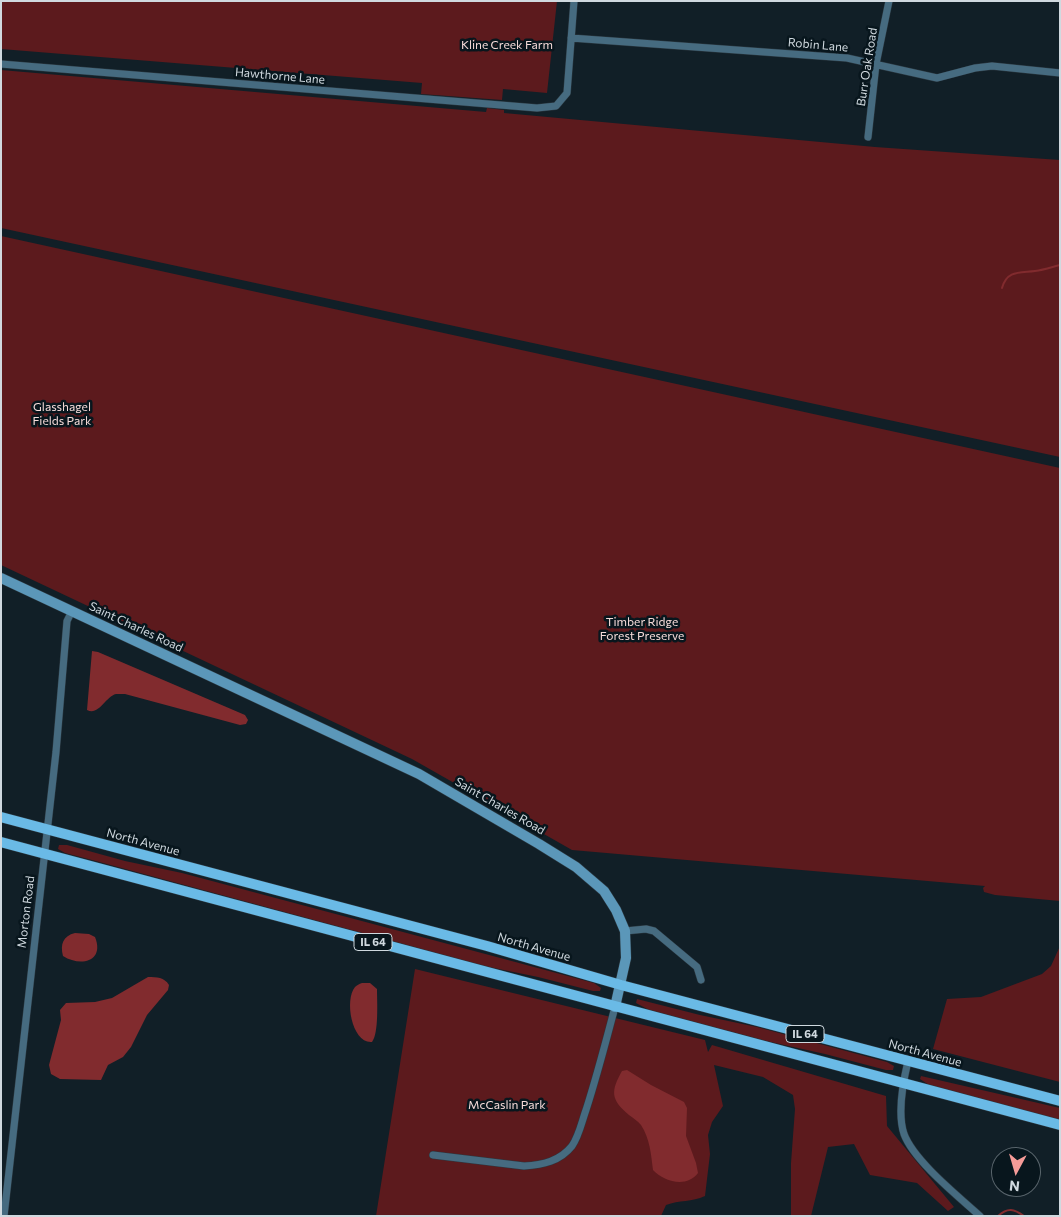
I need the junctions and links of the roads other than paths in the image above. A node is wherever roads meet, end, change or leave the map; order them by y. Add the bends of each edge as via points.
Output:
1 (574, 1) edge
2 (889, 1) edge
3 (570, 38) junction
4 (1, 64) edge
5 (876, 64) junction
6 (1060, 74) edge
7 (868, 137) dead end
8 (1, 578) edge
9 (72, 611) junction
10 (1, 817) edge
11 (47, 830) junction
12 (1, 842) edge
13 (45, 854) junction
14 (625, 931) junction
15 (701, 980) dead end
16 (621, 985) junction
17 (616, 1007) junction
18 (908, 1061) junction
19 (903, 1084) junction
20 (1060, 1101) edge
21 (1060, 1125) edge
22 (433, 1155) dead end
23 (4, 1216) edge
24 (980, 1216) edge

1 - 3 street
2 - 5 street, Burr Oak Road
3 - 4 street, Hawthorne Lane via 567,94 556,106 537,108
3 - 5 street, Robin Lane via 830,56
5 - 6 street, Robin Lane via 937,78 992,66
5 - 7 street, Burr Oak Road
8 - 9 street, Saint Charles Road
9 - 11 street, Morton Road via 67,621
9 - 14 street, Saint Charles Road via 435,783 587,876 611,902
10 - 11 main road, North Avenue / IL 64
11 - 13 street, Morton Road
11 - 16 main road, North Avenue / IL 64 via 487,946
12 - 13 main road, IL 64
13 - 17 main road, IL 64
13 - 23 street, Morton Road
14 - 15 street via 654,931 697,967
14 - 16 street, Saint Charles Road via 626,958
16 - 17 street, Saint Charles Road
16 - 18 main road, North Avenue / IL 64
17 - 19 main road, IL 64
17 - 22 street, Saint Charles Road via 581,1124 572,1145 557,1159 524,1166
18 - 19 street
18 - 20 main road, North Avenue / IL 64
19 - 21 main road, IL 64
19 - 24 street via 902,1120 908,1142 922,1161

